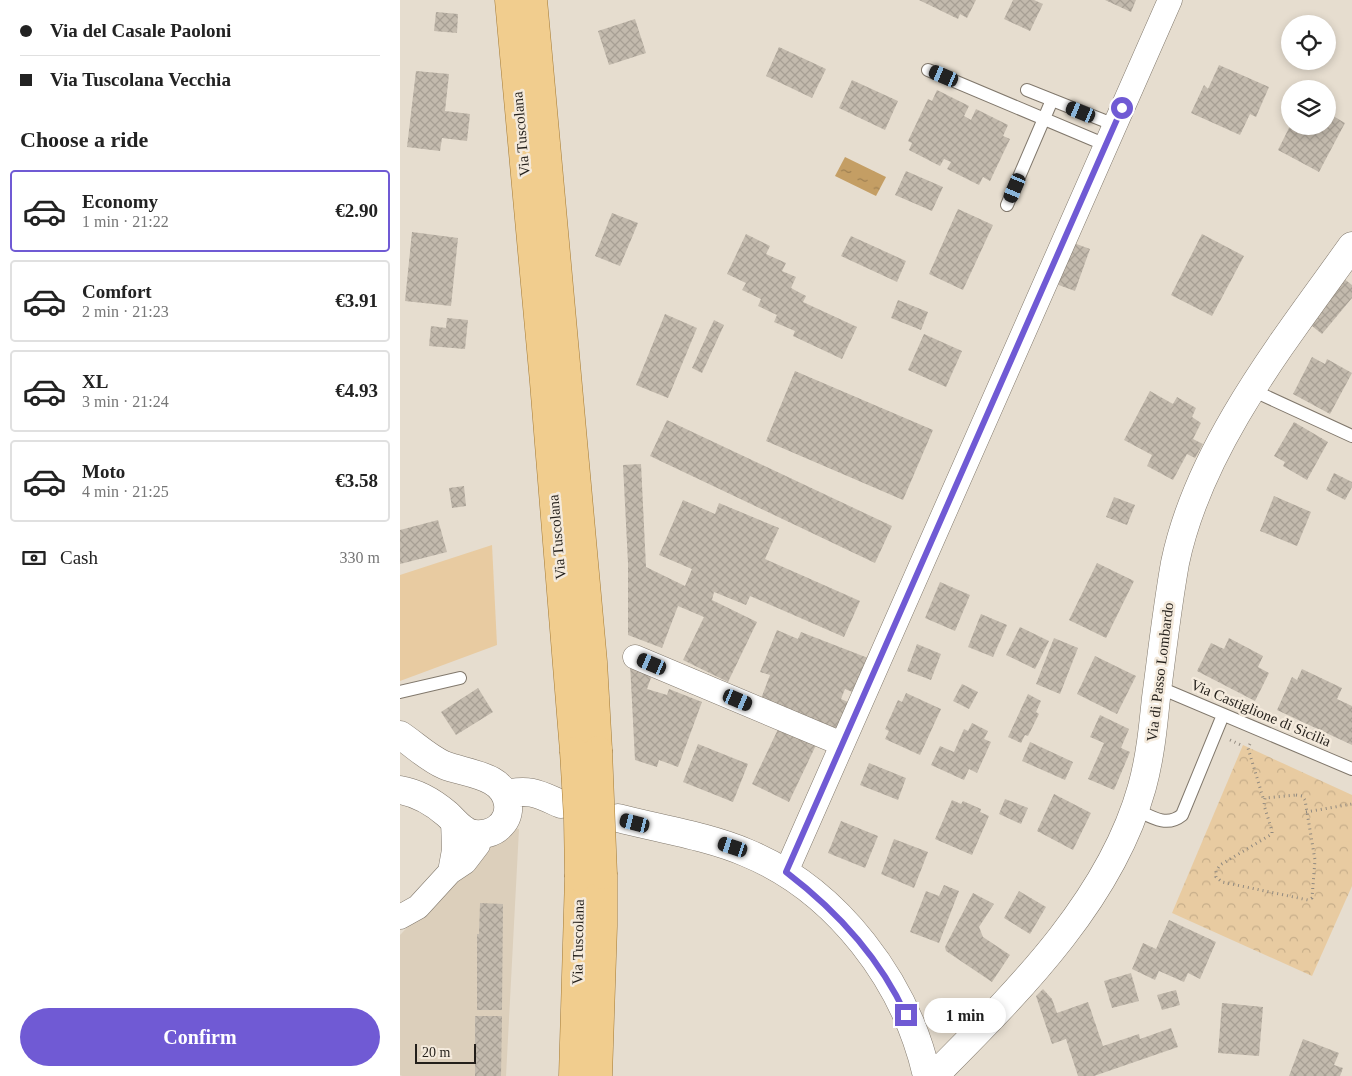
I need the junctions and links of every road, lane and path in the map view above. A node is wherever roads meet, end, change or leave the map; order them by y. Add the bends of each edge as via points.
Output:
1 (509, 0) edge
2 (533, 0) edge
3 (1170, 0) edge
4 (928, 70) dead end
5 (1027, 90) dead end
6 (1052, 100) junction
7 (1044, 119) junction
8 (1110, 135) junction
9 (1007, 205) dead end
10 (1352, 246) edge
11 (1252, 390) junction
12 (1352, 436) edge
13 (635, 657) dead end
14 (460, 678) dead end
15 (1158, 687) junction
16 (400, 692) edge
17 (1224, 715) junction
18 (400, 735) edge
19 (1226, 740) dead end
20 (842, 744) junction
21 (1250, 744) dead end
22 (1241, 745) dead end
23 (586, 750) junction
24 (1352, 769) edge
25 (400, 790) edge
26 (1264, 801) junction
27 (1352, 804) edge
28 (1135, 809) junction
29 (1306, 812) junction
30 (618, 818) dead end
31 (453, 819) junction
32 (480, 834) junction
33 (450, 872) junction
34 (786, 872) junction
35 (591, 876) junction
36 (402, 917) edge
37 (573, 1076) edge
38 (598, 1076) edge
39 (927, 1076) edge
40 (934, 1076) edge

1 - 23 main road, Via Tuscolana via 544,382
2 - 23 main road, Via Tuscolana via 593,662
3 - 8 street
4 - 7 lane
5 - 6 lane
6 - 7 lane
6 - 8 lane
7 - 8 lane
7 - 9 lane
8 - 20 street
10 - 11 street, Via di Passo Lombardo
11 - 12 lane
11 - 15 street, Via di Passo Lombardo via 1200,482 1184,522 1173,570
13 - 20 street
14 - 16 lane
15 - 17 lane, Via Castiglione di Sicilia
15 - 28 street, Via di Passo Lombardo via 1146,769
17 - 24 lane, Via Castiglione di Sicilia
17 - 28 lane via 1182,815 1168,822
18 - 32 street via 430,758 498,784 506,805 498,829
19 - 22 path
20 - 34 street
21 - 26 path via 1248,748
23 - 35 main road, Via Tuscolana, bridge
25 - 31 street via 426,799
26 - 29 path via 1267,798 1302,796
26 - 29 path via 1272,834 1220,866 1216,877 1222,882 1308,900 1312,898 1315,860
27 - 29 path
28 - 40 street, Via di Passo Lombardo via 1102,876 1060,940 1001,1008
30 - 34 street via 733,847
31 - 32 street via 463,830
31 - 33 street via 454,850
32 - 33 street via 473,853
33 - 36 street via 418,907
34 - 39 street via 832,911 868,951 901,1004 922,1054
35 - 37 main road, Via Tuscolana
35 - 38 main road, Via Tuscolana via 604,926

